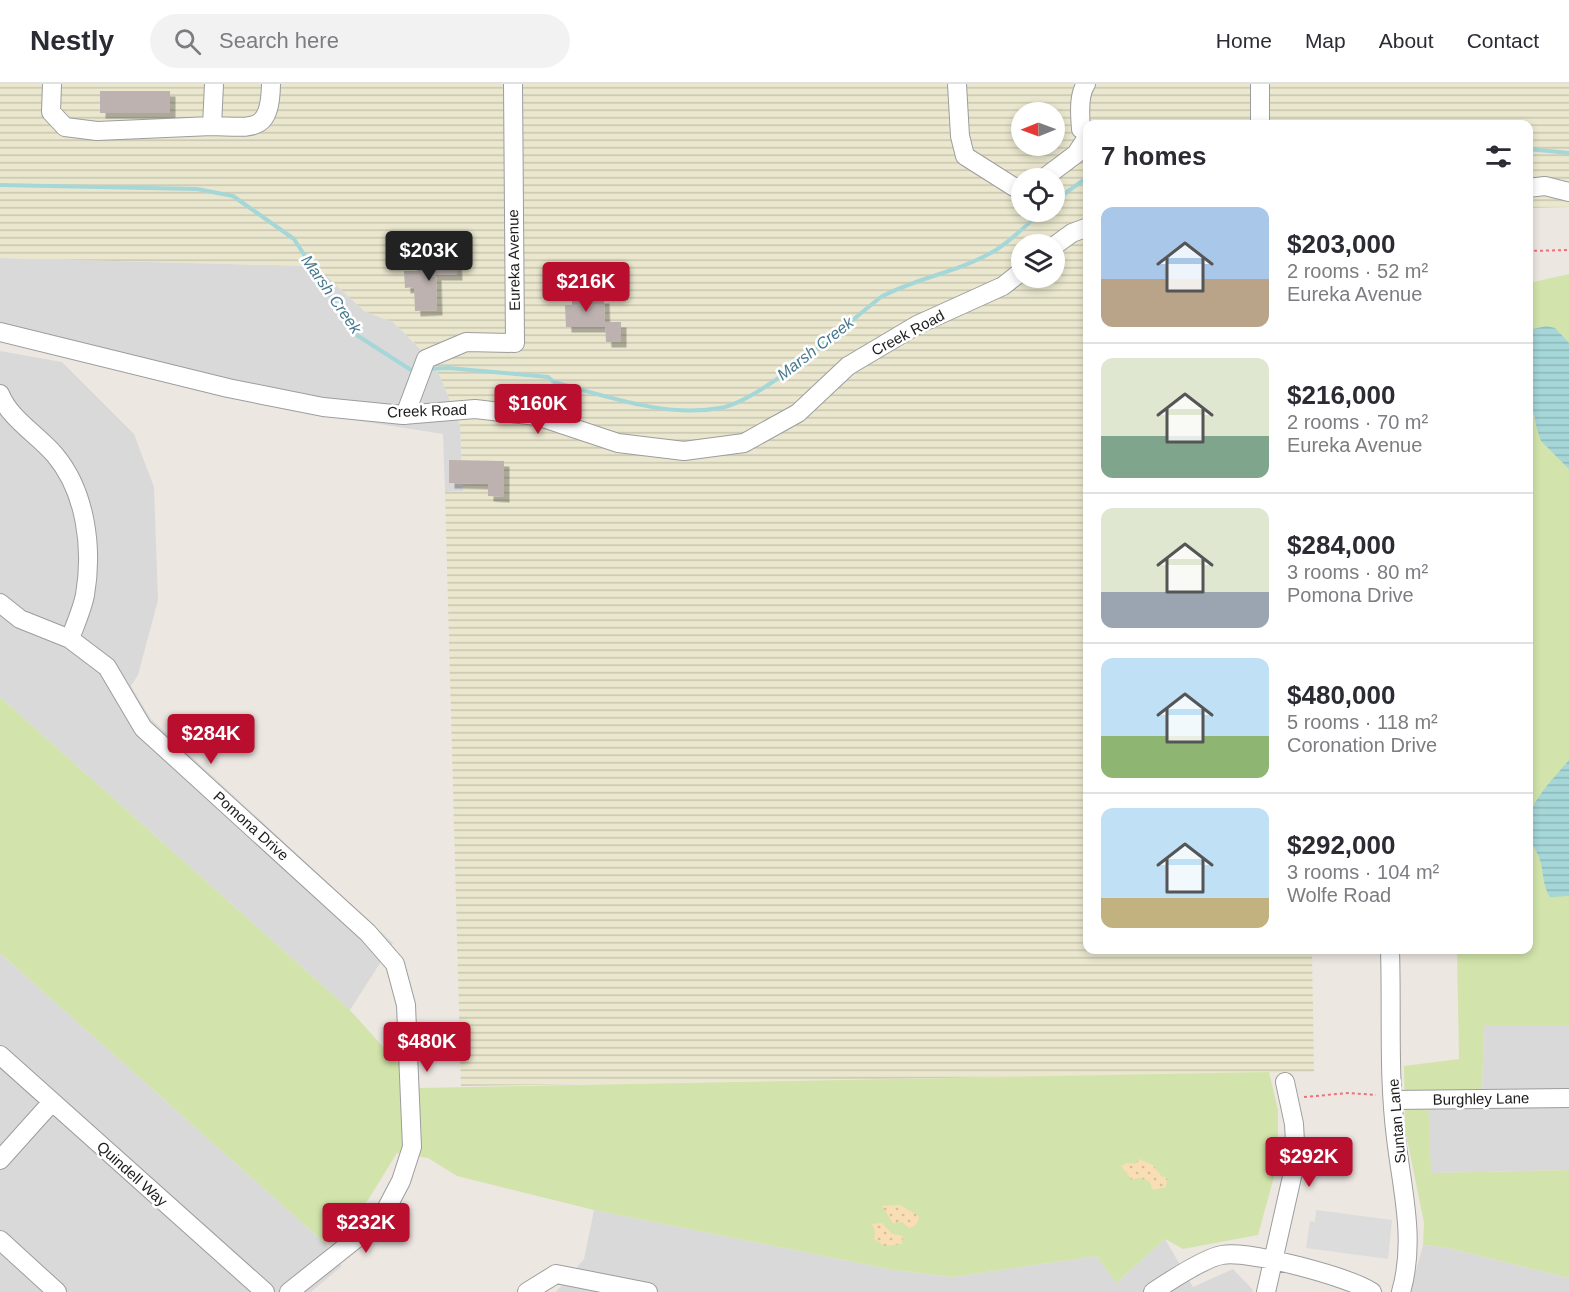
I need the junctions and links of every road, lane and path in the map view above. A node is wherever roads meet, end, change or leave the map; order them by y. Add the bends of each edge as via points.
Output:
1 (52, 84) edge
2 (214, 84) edge
3 (271, 84) edge
4 (513, 84) edge
5 (957, 84) edge
6 (1086, 84) edge
7 (1260, 84) edge
8 (1260, 120) edge
9 (212, 126) junction
10 (1083, 131) edge
11 (1083, 143) edge
12 (1057, 168) edge
13 (1011, 185) edge
14 (1533, 187) edge
15 (1569, 192) edge
16 (1083, 229) edge
17 (1065, 238) edge
18 (1569, 250) edge
19 (1533, 251) edge
20 (1011, 280) edge
21 (0, 332) edge
22 (0, 393) edge
23 (405, 415) junction
24 (0, 603) edge
25 (70, 639) junction
26 (1390, 954) edge
27 (0, 1055) edge
28 (1285, 1082) dead end
29 (1394, 1097) junction
30 (1569, 1098) edge
31 (1289, 1100) junction
32 (52, 1102) junction
33 (0, 1160) edge
34 (0, 1240) edge
35 (1273, 1260) junction
36 (57, 1292) edge
37 (265, 1292) edge
38 (289, 1292) edge
39 (527, 1292) edge
40 (648, 1292) edge
41 (1153, 1292) edge
42 (1266, 1292) edge
43 (1372, 1292) edge
44 (1401, 1292) edge

1 - 9 street via 51,112 66,127 97,131
2 - 9 street
3 - 9 street via 264,119 254,127
4 - 23 street, Eureka Avenue via 515,343 466,342 426,359
5 - 13 street via 965,156
6 - 10 street via 1082,89 1080,117
7 - 8 street
11 - 12 street via 1076,154
14 - 15 street
16 - 17 street
18 - 19 path
20 - 23 street, Creek Road via 917,325 848,366 798,413 744,443 684,451 618,444 537,416 475,409
21 - 23 street, Creek Road via 312,405
22 - 25 street via 5,407 56,456 78,493 88,546 85,596
24 - 25 street, Pomona Drive via 20,619
25 - 38 street, Pomona Drive via 107,668 143,728 368,933 395,964 406,1005 412,1147 402,1181 381,1219
26 - 29 street, Suntan Lane
27 - 32 street, Quindell Way
28 - 31 street
29 - 30 street, Burghley Lane
29 - 31 path via 1349,1093
29 - 44 street, Suntan Lane via 1409,1241
31 - 35 street via 1296,1159
32 - 33 street
32 - 37 street, Quindell Way
34 - 36 street
35 - 41 street via 1221,1255
35 - 42 street
35 - 43 street via 1358,1283
39 - 40 street via 556,1274

